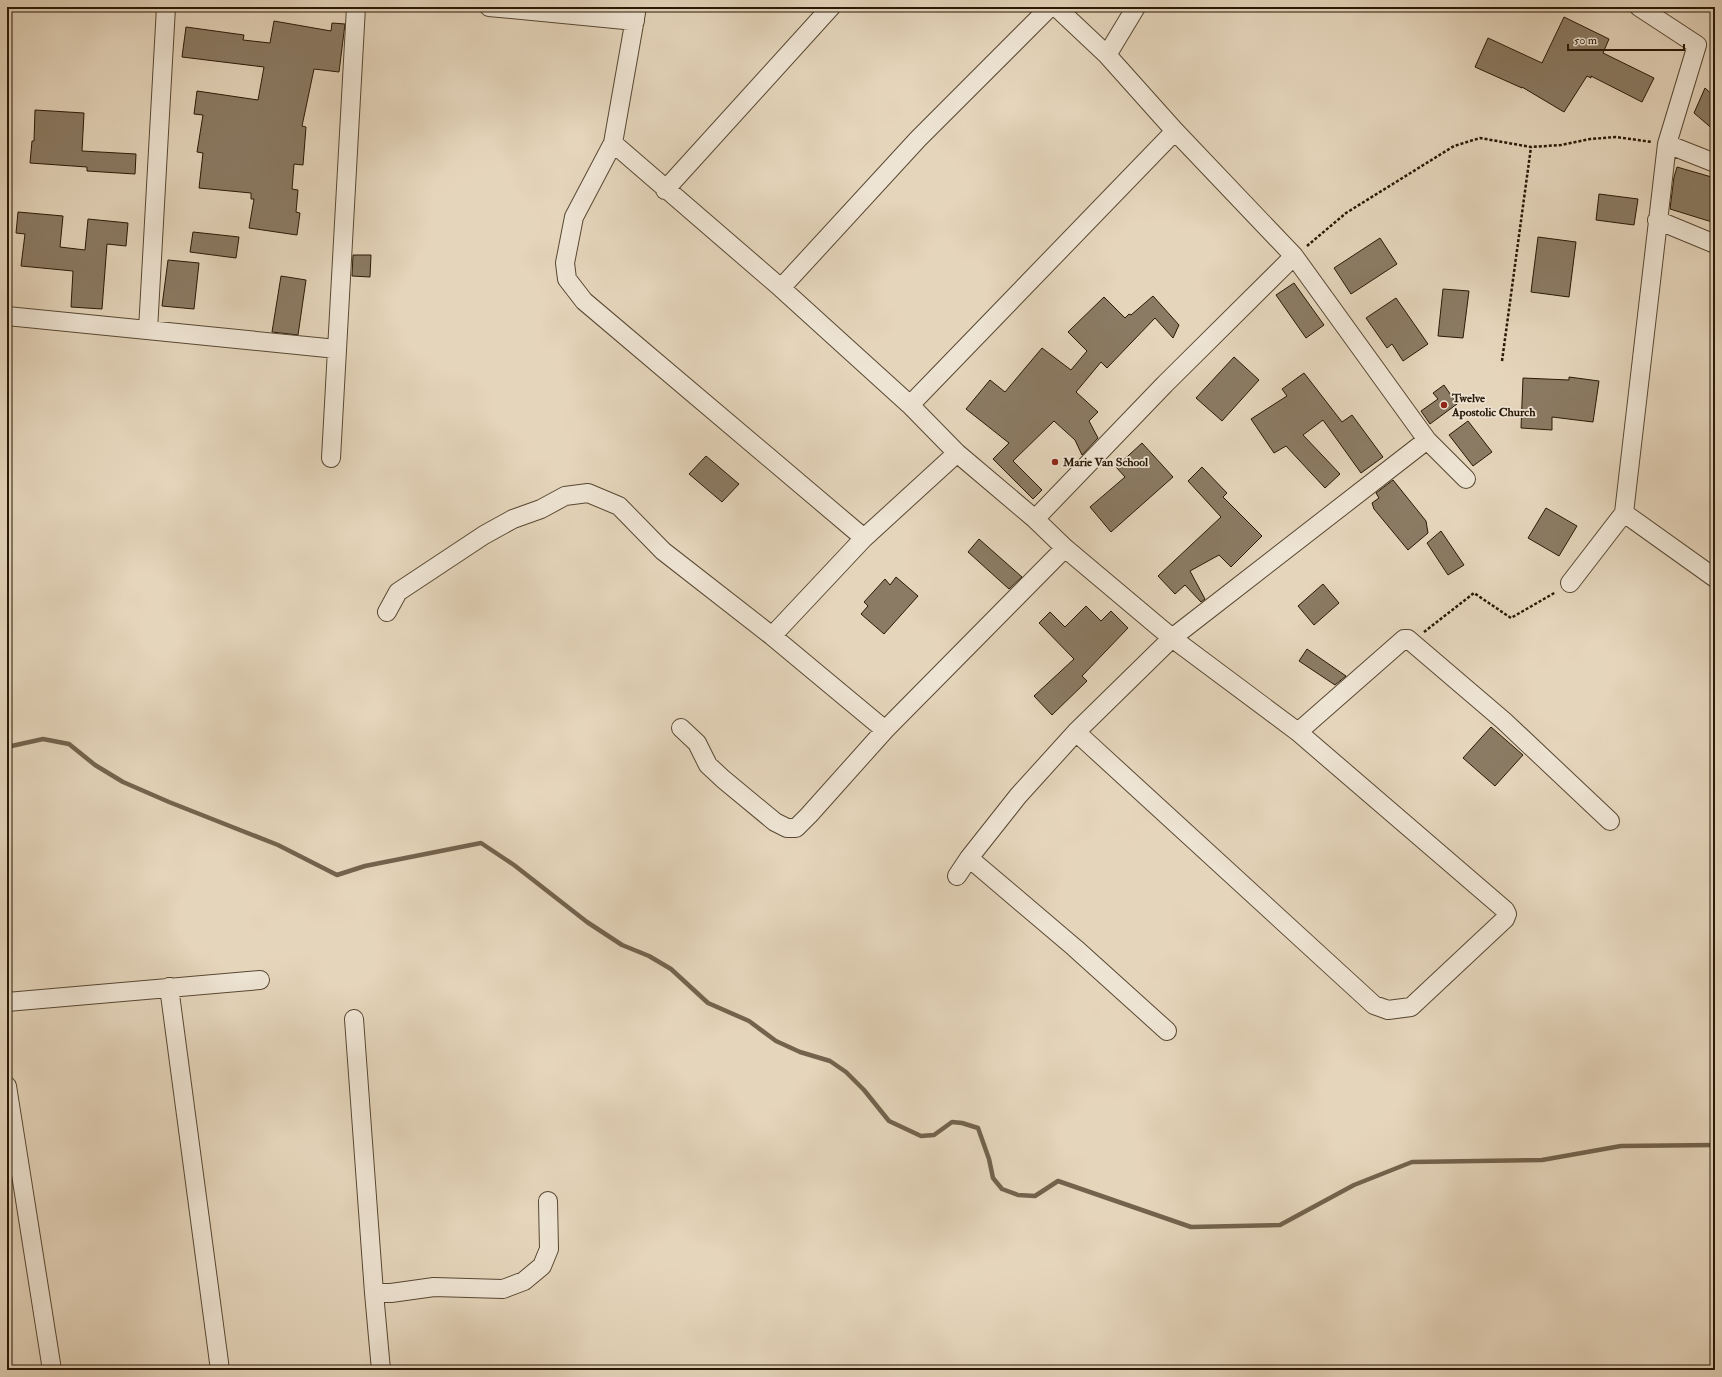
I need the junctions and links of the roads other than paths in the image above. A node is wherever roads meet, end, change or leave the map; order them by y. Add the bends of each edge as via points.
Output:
1 (166, 7) edge
2 (356, 7) edge
3 (489, 7) edge
4 (832, 7) edge
5 (1050, 7) edge
6 (1056, 7) edge
7 (1136, 7) edge
8 (543, 10) edge
9 (1647, 10) edge
10 (636, 14) edge
11 (1107, 55) junction
12 (1175, 131) junction
13 (613, 143) junction
14 (1667, 144) junction
15 (1715, 163) edge
16 (665, 190) junction
17 (1657, 220) junction
18 (1715, 244) edge
19 (1294, 256) junction
20 (781, 288) junction
21 (7, 316) edge
22 (148, 330) junction
23 (337, 349) junction
24 (910, 405) junction
25 (1427, 440) junction
26 (957, 453) junction
27 (331, 458) dead end
28 (1466, 480) dead end
29 (1624, 513) junction
30 (1035, 519) junction
31 (864, 538) junction
32 (1065, 548) junction
33 (1715, 578) edge
34 (1570, 583) road end
35 (387, 612) dead end
36 (772, 636) junction
37 (1172, 638) junction
38 (681, 728) dead end
39 (885, 730) junction
40 (1076, 732) junction
41 (1298, 732) junction
42 (1610, 821) dead end
43 (969, 858) junction
44 (957, 876) dead end
45 (260, 980) dead end
46 (169, 987) junction
47 (7, 1002) edge
48 (354, 1019) dead end
49 (1167, 1031) dead end
50 (7, 1086) edge
51 (548, 1201) dead end
52 (374, 1293) junction
53 (52, 1370) edge
54 (220, 1370) edge
55 (381, 1370) edge

1 - 22 street
2 - 23 street
3 - 8 street
4 - 16 street
5 - 20 street via 918,140
6 - 11 street
7 - 11 street
8 - 10 street
9 - 14 street via 1697,45
10 - 13 street
11 - 12 street
12 - 19 street
12 - 24 street
13 - 16 street
13 - 31 street via 574,217 565,264 567,279 584,301
14 - 15 street
14 - 17 street
16 - 20 street
17 - 18 street
17 - 29 street
19 - 25 street
19 - 30 street via 1165,384
20 - 24 street
21 - 22 street
22 - 23 street
23 - 27 street
24 - 26 street
25 - 28 street
25 - 37 street
26 - 30 street
26 - 31 street
29 - 33 street
29 - 34 street
30 - 32 street
31 - 36 street
32 - 37 street
32 - 39 street
35 - 36 street via 398,592 484,535 565,496 588,493 619,506 663,551
36 - 39 street
37 - 40 street
37 - 41 street
38 - 39 street via 697,743 708,765 775,822 787,828 796,828
40 - 41 street via 1374,1005 1388,1010 1410,1007 1505,919 1507,914
40 - 43 street via 1018,796
41 - 42 street via 1404,639 1412,640 1504,721
43 - 44 street
43 - 49 street
45 - 46 street
46 - 47 street
46 - 54 street
48 - 52 street
50 - 53 street
51 - 52 street via 550,1249 542,1266 524,1281 503,1289 434,1287
52 - 55 street

